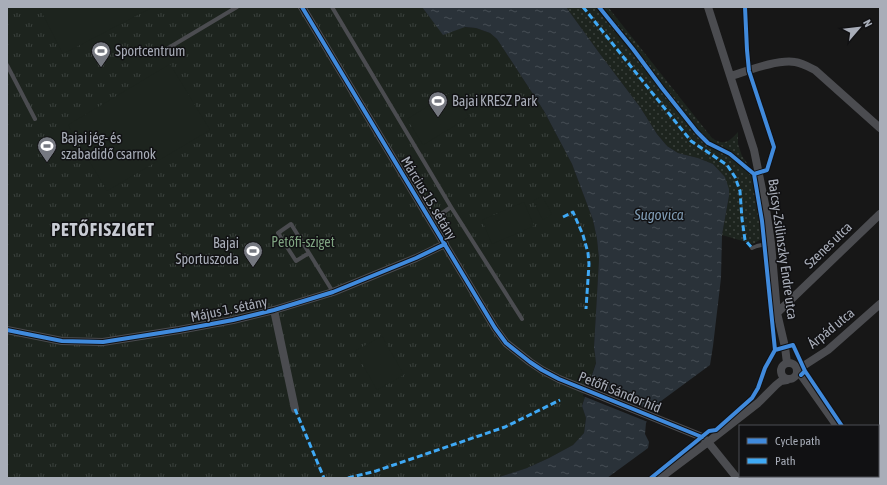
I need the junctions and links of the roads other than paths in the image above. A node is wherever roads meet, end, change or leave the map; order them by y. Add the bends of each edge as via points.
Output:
1 (237, 7) edge
2 (302, 7) edge
3 (332, 7) edge
4 (708, 7) edge
5 (165, 50) dead end
6 (7, 65) edge
7 (731, 76) junction
8 (35, 119) dead end
9 (880, 128) edge
10 (451, 207) junction
11 (880, 214) edge
12 (431, 221) junction
13 (771, 243) junction
14 (445, 244) junction
15 (752, 248) dead end
16 (309, 253) junction
17 (333, 292) junction
18 (880, 304) edge
19 (274, 310) junction
20 (777, 313) junction
21 (522, 319) dead end
22 (7, 330) edge
23 (784, 371) junction
24 (797, 371) junction
25 (560, 379) joint
26 (295, 409) dead end
27 (836, 425) edge
28 (708, 442) junction
29 (660, 478) edge
30 (736, 478) edge

1 - 5 lane
2 - 12 street, Március 15. sétány
3 - 10 lane
4 - 7 street, Bajcsy-Zsilinszky Endre utca
6 - 8 lane
7 - 9 street via 781,62 805,65 815,70
7 - 13 street, Bajcsy-Zsilinszky Endre utca via 754,150
10 - 12 lane
10 - 21 lane
11 - 20 street, Szenes utca
12 - 14 street, Március 15. sétány
13 - 15 lane
13 - 20 street, Bajcsy-Zsilinszky Endre utca
14 - 17 street, Május 1. sétány
14 - 25 street, Március 15. sétány via 506,343 530,362
16 - 16 lane via 296,261 278,233 291,224
16 - 17 lane
17 - 19 street, Május 1. sétány
18 - 24 street, Árpád utca via 828,350
19 - 22 street, Május 1. sétány via 233,320 103,342 62,341
19 - 26 street
20 - 23 street, Bajcsy-Zsilinszky Endre utca via 785,347
23 - 24 street, Árpád utca via 794,378
23 - 24 street via 794,364
23 - 28 street via 776,385 758,403
24 - 27 street
25 - 28 street, Petőfi Sándor híd via 702,437
28 - 29 street
28 - 30 street

